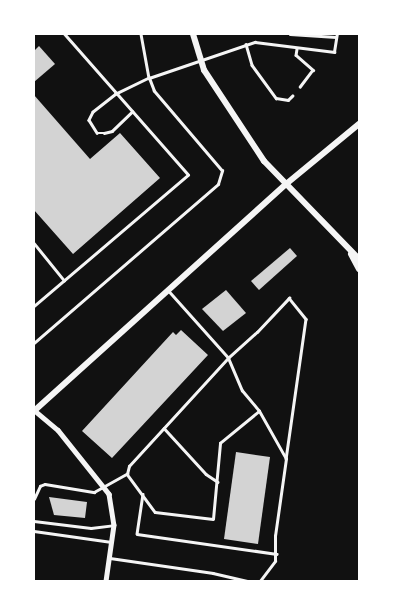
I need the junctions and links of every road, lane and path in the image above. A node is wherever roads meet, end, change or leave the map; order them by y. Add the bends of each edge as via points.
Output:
1 (64, 34) edge
2 (141, 34) edge
3 (194, 34) edge
4 (290, 34) edge
5 (336, 36) edge
6 (246, 44) junction
7 (297, 49) junction
8 (200, 60) junction
9 (149, 78) junction
10 (300, 87) dead end
11 (116, 94) junction
12 (292, 96) dead end
13 (132, 112) junction
14 (359, 124) edge
15 (285, 185) junction
16 (34, 243) edge
17 (350, 253) junction
18 (359, 259) edge
19 (359, 269) edge
20 (64, 280) junction
21 (168, 291) junction
22 (34, 306) edge
23 (34, 343) edge
24 (228, 358) junction
25 (34, 410) edge
26 (259, 411) junction
27 (164, 428) junction
28 (286, 459) junction
29 (127, 474) junction
30 (218, 482) junction
31 (105, 487) junction
32 (143, 492) junction
33 (34, 499) edge
34 (34, 521) edge
35 (114, 525) junction
36 (34, 531) edge
37 (112, 542) junction
38 (277, 554) junction
39 (109, 558) junction
40 (106, 581) edge
41 (249, 581) edge
42 (260, 581) edge

1 - 11 lane
2 - 9 lane
3 - 8 main road
4 - 5 lane
5 - 7 lane via 334,52
6 - 7 lane via 255,42
6 - 8 lane
6 - 12 lane via 252,65 276,98 288,100
7 - 10 lane via 296,55 313,70
8 - 9 lane
8 - 15 main road via 228,111
9 - 11 lane
9 - 23 lane via 154,91 222,171 218,184
11 - 13 lane
11 - 13 lane via 93,112 90,120 97,133 112,130
13 - 20 lane via 188,175
14 - 15 street
15 - 17 main road
15 - 21 main road
16 - 20 lane
17 - 18 main road
17 - 19 main road
20 - 22 lane
21 - 24 lane
21 - 25 main road
24 - 26 lane via 242,391
24 - 27 lane
24 - 28 lane via 289,298 306,319
25 - 31 street via 58,430
26 - 28 lane
26 - 30 lane via 220,443
27 - 29 lane via 129,466
27 - 30 lane via 206,474
28 - 38 lane via 275,536
29 - 31 lane
29 - 32 lane
30 - 32 lane via 213,519 154,512
31 - 33 lane via 94,492 45,484 40,486
31 - 35 street via 114,509
32 - 38 lane via 137,534
34 - 35 lane via 91,528
35 - 37 street
36 - 37 lane
37 - 39 street
38 - 42 lane via 273,566
39 - 40 street
39 - 41 lane

